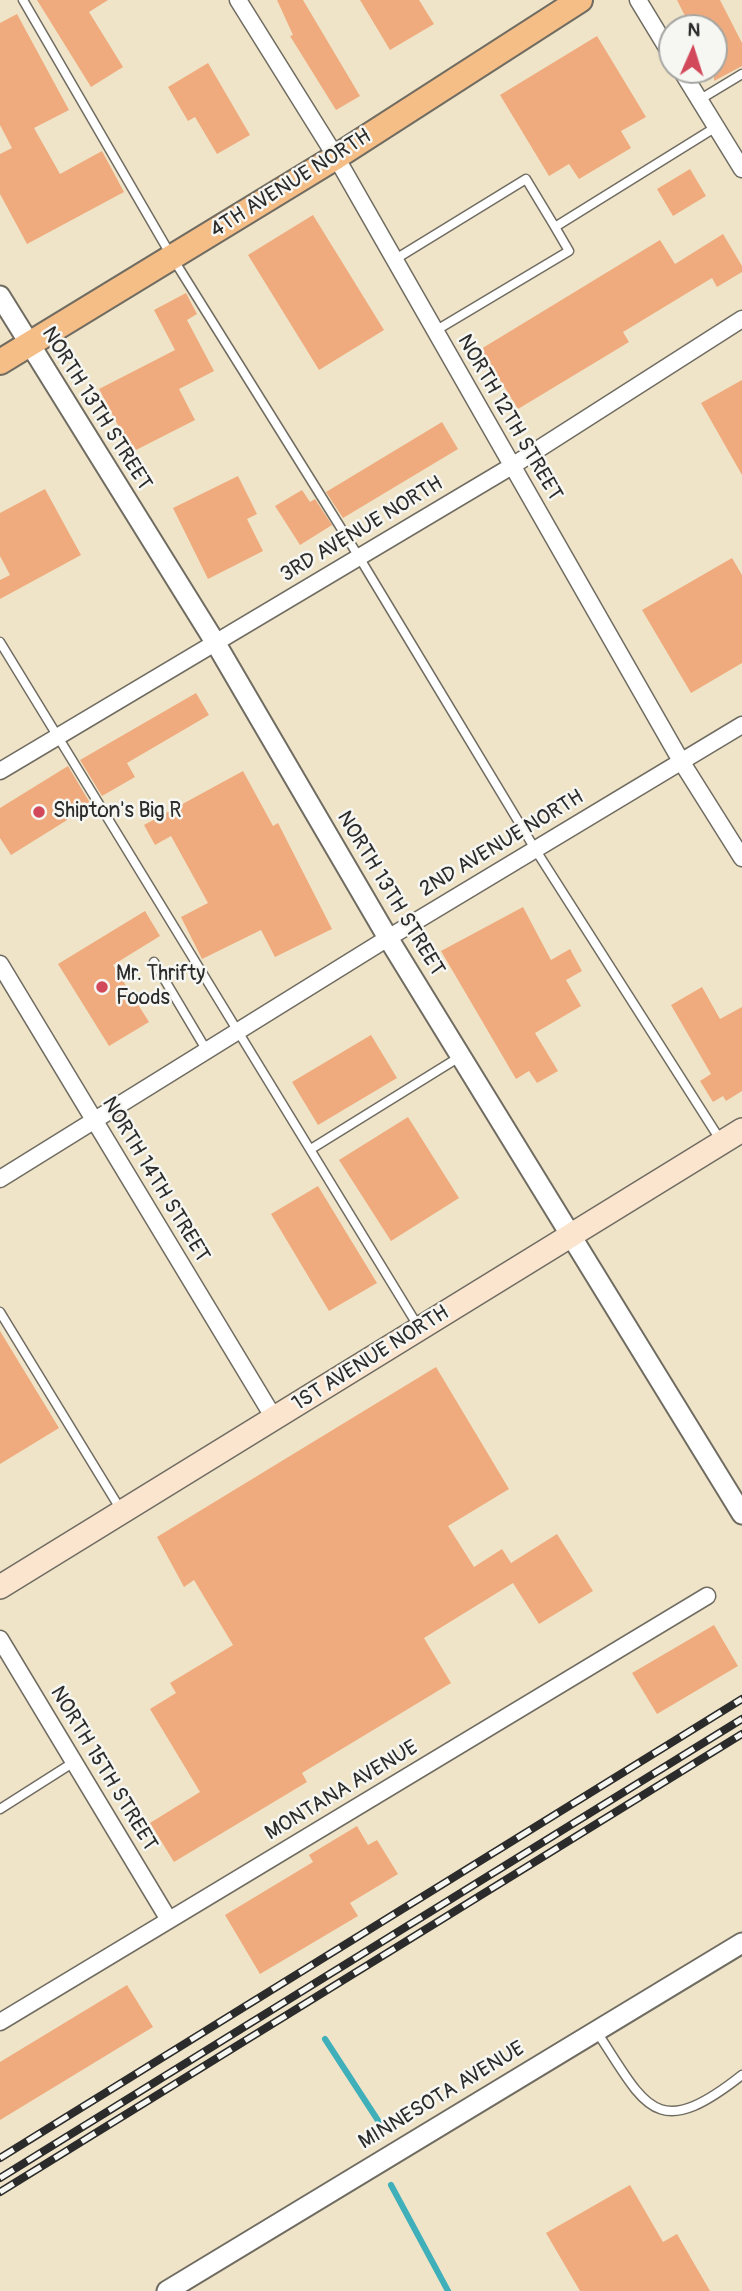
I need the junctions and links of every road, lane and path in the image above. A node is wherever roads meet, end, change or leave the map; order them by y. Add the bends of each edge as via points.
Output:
1 (23, 0) edge
2 (238, 0) edge
3 (580, 0) edge
4 (638, 0) edge
5 (658, 33) edge
6 (742, 74) edge
7 (689, 84) edge
8 (699, 100) junction
9 (716, 127) junction
10 (737, 150) edge
11 (336, 157) junction
12 (742, 170) edge
13 (555, 227) junction
14 (172, 257) junction
15 (394, 260) junction
16 (0, 296) edge
17 (742, 319) edge
18 (435, 331) junction
19 (29, 345) junction
20 (0, 362) edge
21 (512, 467) junction
22 (359, 557) junction
23 (0, 642) edge
24 (215, 642) junction
25 (742, 725) edge
26 (57, 736) junction
27 (681, 761) junction
28 (0, 771) edge
29 (535, 849) junction
30 (742, 858) edge
31 (388, 937) junction
32 (155, 962) dead end
33 (0, 964) edge
34 (240, 1030) junction
35 (207, 1051) junction
36 (461, 1056) junction
37 (95, 1121) junction
38 (742, 1130) edge
39 (722, 1143) junction
40 (312, 1149) junction
41 (0, 1179) edge
42 (572, 1235) junction
43 (0, 1312) edge
44 (420, 1328) junction
45 (274, 1419) junction
46 (122, 1512) junction
47 (742, 1514) edge
48 (0, 1587) edge
49 (707, 1596) dead end
50 (0, 1639) edge
51 (74, 1762) junction
52 (0, 1809) edge
53 (169, 1920) junction
54 (742, 1943) edge
55 (0, 2022) edge
56 (596, 2030) junction
57 (742, 2075) edge
58 (167, 2291) edge

1 - 14 lane
2 - 11 street, NORTH 12TH STREET
3 - 11 main road, 4TH AVENUE NORTH
4 - 5 street
6 - 8 lane
7 - 8 street
8 - 9 street
9 - 10 street
9 - 13 lane
10 - 12 street
11 - 14 main road, 4TH AVENUE NORTH
11 - 15 street, NORTH 12TH STREET
13 - 15 lane via 526,179
13 - 18 lane via 569,251
14 - 19 main road, 4TH AVENUE NORTH
14 - 22 lane
15 - 18 street, NORTH 12TH STREET
16 - 19 street, NORTH 13TH STREET
17 - 21 street, 3RD AVENUE NORTH
18 - 21 street, NORTH 12TH STREET
19 - 20 main road, 4TH AVENUE NORTH
19 - 24 street, NORTH 13TH STREET
21 - 22 street, 3RD AVENUE NORTH
21 - 27 street, NORTH 12TH STREET
22 - 24 street, 3RD AVENUE NORTH
22 - 29 lane
23 - 26 lane
24 - 26 street, 3RD AVENUE NORTH
24 - 31 street, NORTH 13TH STREET
25 - 27 street, 2ND AVENUE NORTH
26 - 28 street, 3RD AVENUE NORTH
26 - 34 lane
27 - 29 street, 2ND AVENUE NORTH
27 - 30 street, NORTH 12TH STREET
29 - 31 street, 2ND AVENUE NORTH
29 - 39 lane
31 - 34 street, 2ND AVENUE NORTH
31 - 36 street, NORTH 13TH STREET
32 - 35 lane
33 - 37 street, NORTH 14TH STREET
34 - 35 street, 2ND AVENUE NORTH
34 - 40 lane
35 - 37 street, 2ND AVENUE NORTH
36 - 40 lane
36 - 42 street, NORTH 13TH STREET
37 - 41 street, 2ND AVENUE NORTH
37 - 45 street, NORTH 14TH STREET
38 - 39 main road, 1ST AVENUE NORTH
39 - 42 main road, 1ST AVENUE NORTH
40 - 44 lane
42 - 44 main road, 1ST AVENUE NORTH
42 - 47 street, NORTH 13TH STREET
43 - 46 lane
44 - 45 main road, 1ST AVENUE NORTH
45 - 46 main road, 1ST AVENUE NORTH
46 - 48 main road, 1ST AVENUE NORTH
49 - 53 street, MONTANA AVENUE
50 - 51 street, NORTH 15TH STREET
51 - 52 lane
51 - 53 street, NORTH 15TH STREET
53 - 55 street, MONTANA AVENUE
54 - 56 street, MINNESOTA AVENUE
56 - 57 lane via 636,2092 652,2108 674,2112 714,2097
56 - 58 street, MINNESOTA AVENUE

